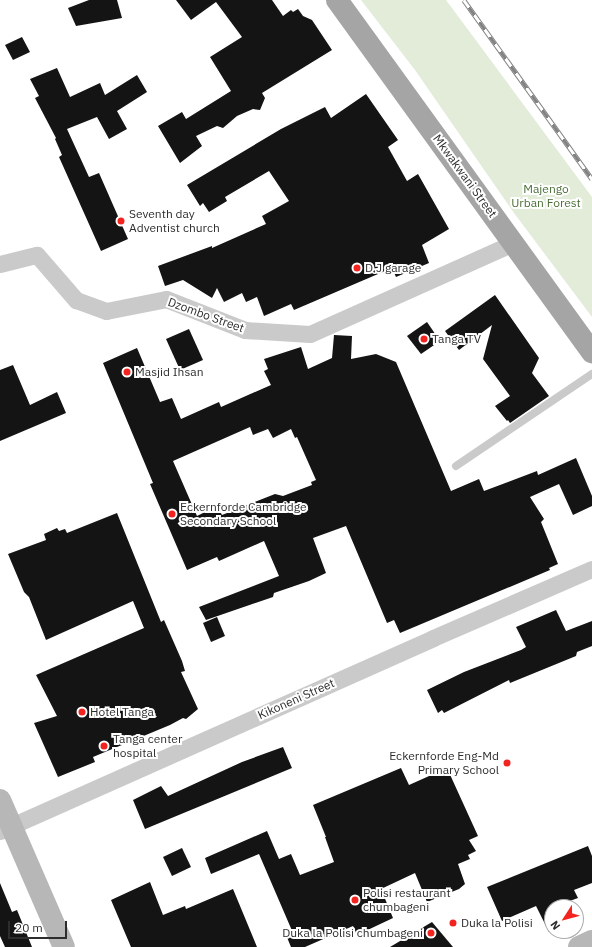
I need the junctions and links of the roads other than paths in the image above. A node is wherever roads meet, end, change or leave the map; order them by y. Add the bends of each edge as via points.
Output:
1 (337, 0) edge
2 (513, 243) junction
3 (0, 264) edge
4 (592, 352) edge
5 (592, 374) edge
6 (456, 466) dead end
7 (592, 569) edge
8 (0, 800) edge
9 (6, 829) edge
10 (592, 941) edge
11 (64, 947) edge
12 (578, 947) edge

1 - 2 main road, Mkwakwani Street
2 - 3 street, Dzombo Street via 310,334 245,330 166,299 106,311 76,300 38,255
2 - 4 main road, Mkwakwani Street
5 - 6 lane
7 - 9 street, Kikoneni Street
8 - 9 main road
9 - 11 main road
10 - 12 main road

